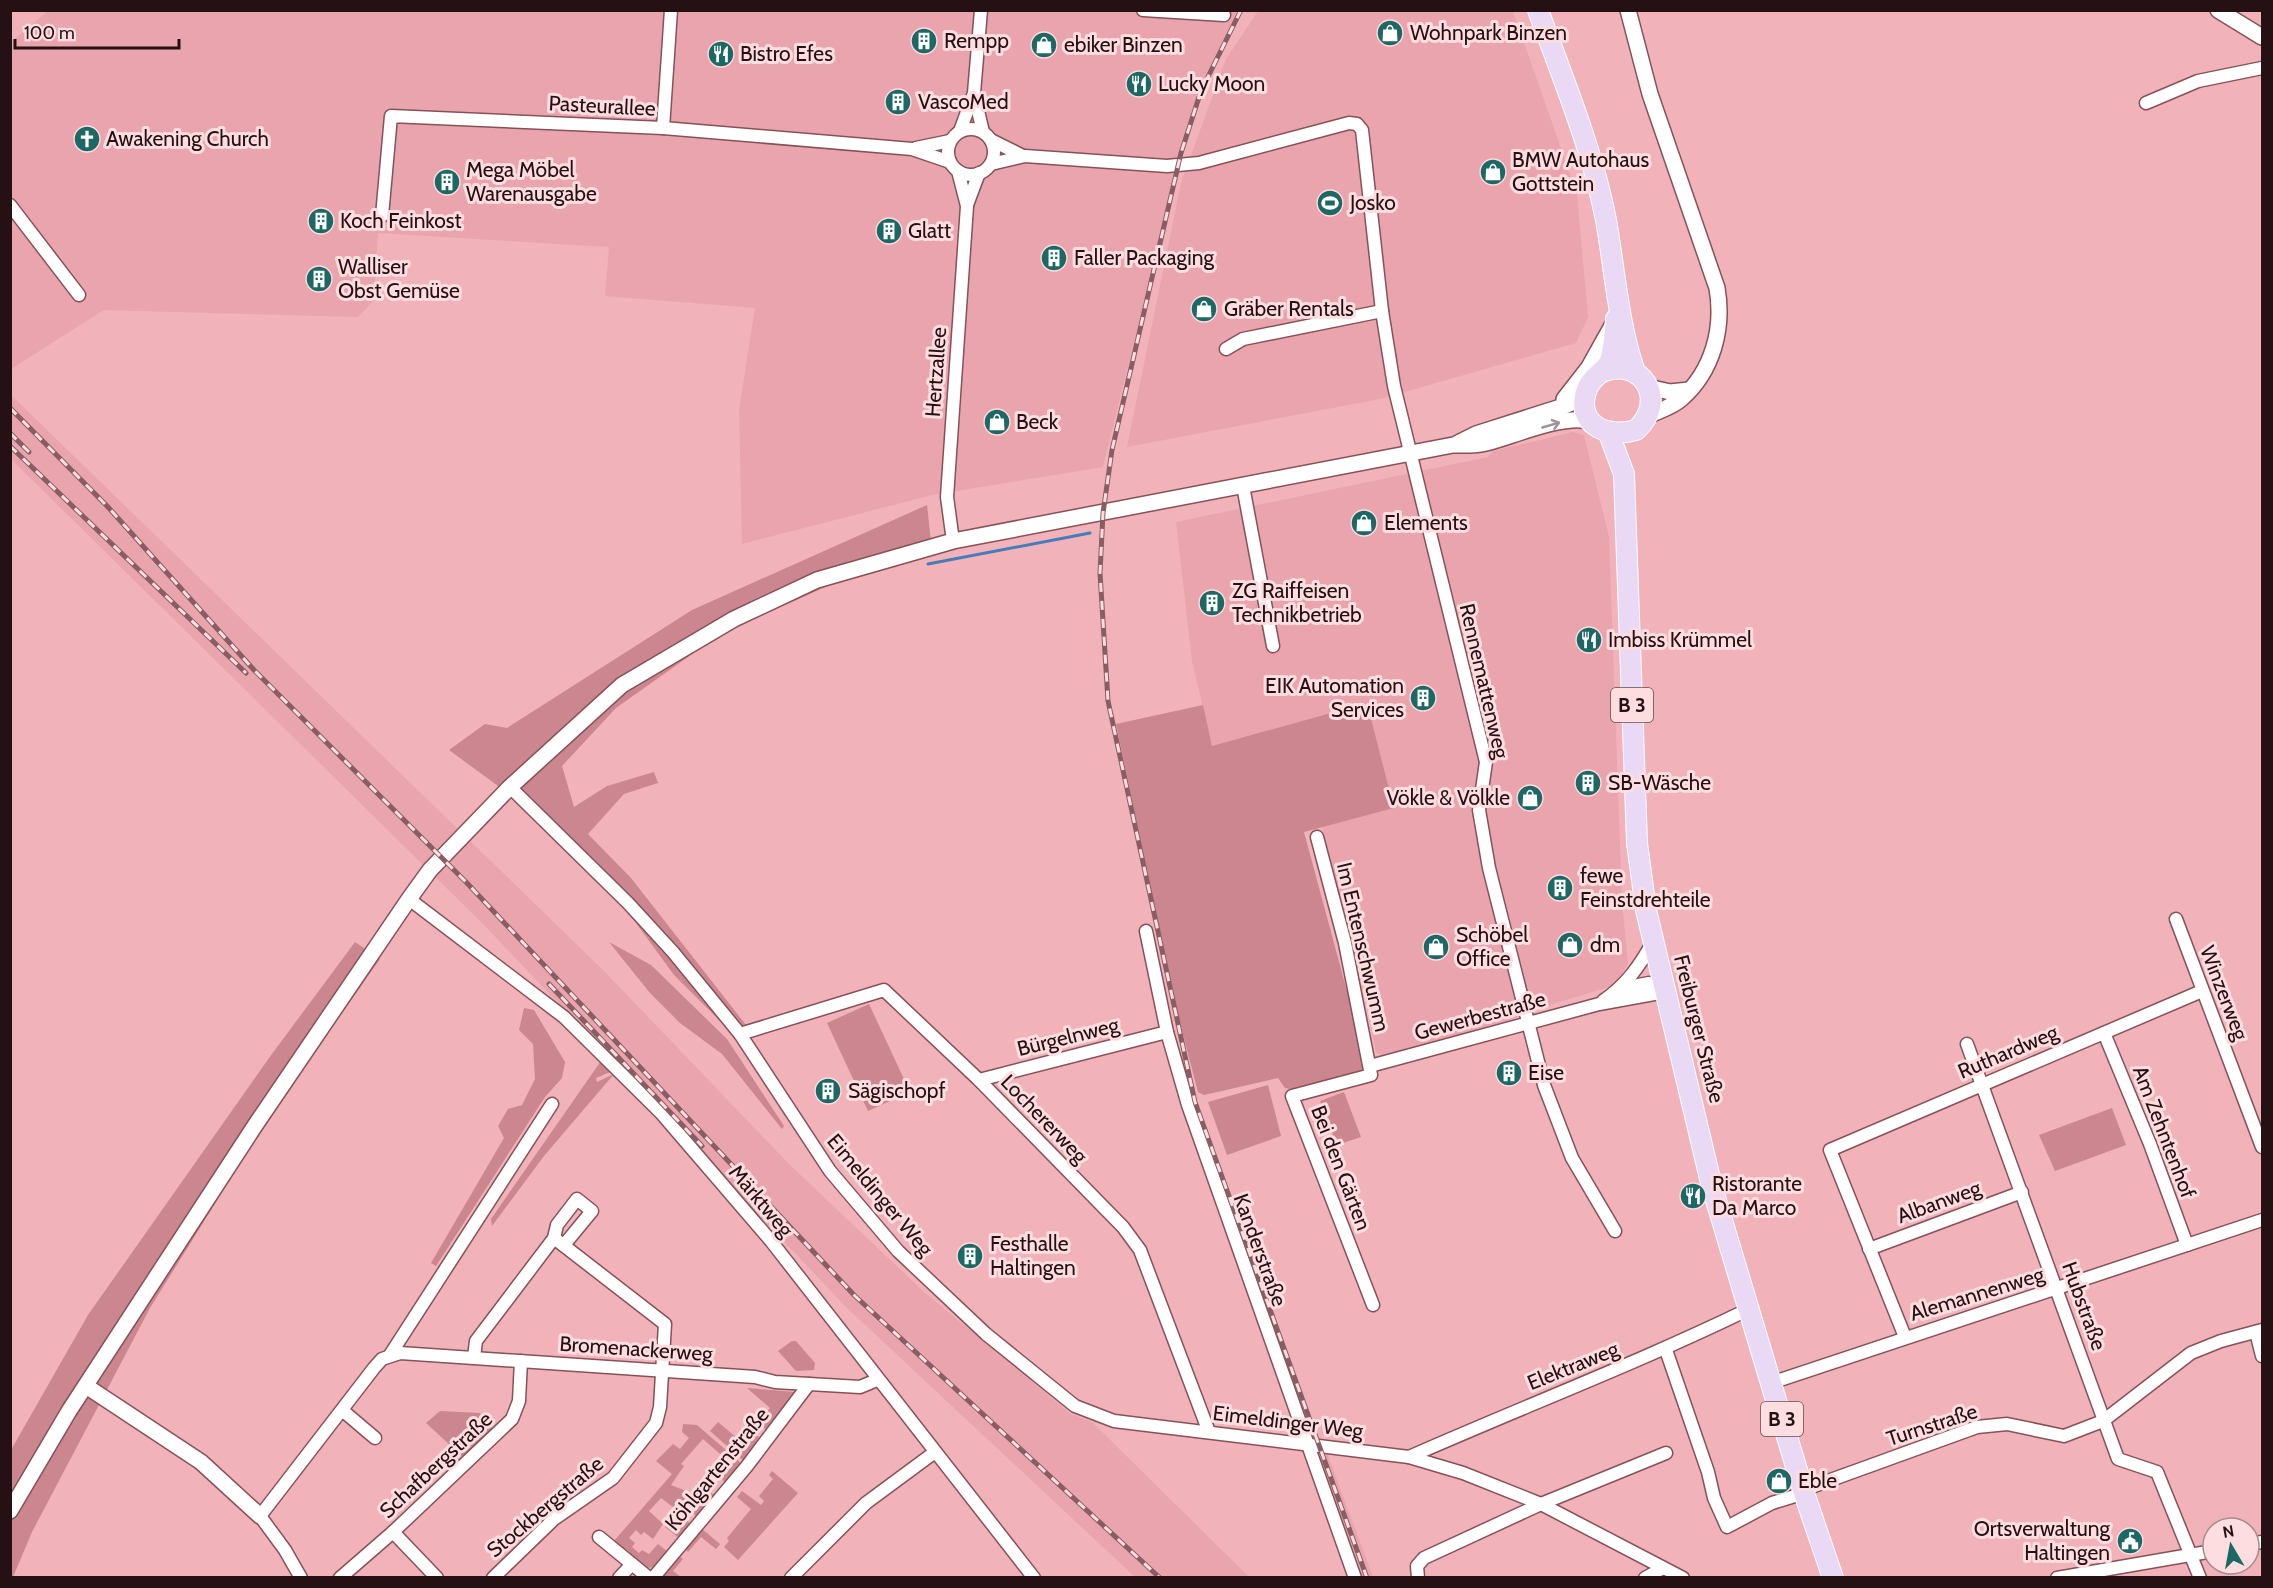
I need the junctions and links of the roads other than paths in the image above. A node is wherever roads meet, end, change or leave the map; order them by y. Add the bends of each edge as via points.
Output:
1 (671, 10) edge
2 (981, 10) edge
3 (1143, 10) edge
4 (1538, 10) edge
5 (1628, 10) edge
6 (2218, 10) edge
7 (1224, 15) dead end
8 (2262, 37) edge
9 (2262, 68) edge
10 (974, 93) junction
11 (2146, 103) dead end
12 (663, 128) junction
13 (960, 131) junction
14 (987, 136) junction
15 (950, 141) junction
16 (912, 148) junction
17 (1025, 156) junction
18 (991, 164) junction
19 (954, 167) junction
20 (979, 173) junction
21 (10, 205) edge
22 (967, 206) junction
23 (382, 216) dead end
24 (79, 294) dead end
25 (1382, 311) junction
26 (1617, 314) junction
27 (1226, 349) dead end
28 (1600, 373) junction
29 (1641, 379) junction
30 (1586, 390) junction
31 (1689, 390) junction
32 (1552, 408) junction
33 (1591, 422) junction
34 (1642, 423) junction
35 (1609, 434) junction
36 (1453, 445) junction
37 (1409, 454) junction
38 (1624, 474) junction
39 (1243, 486) junction
40 (953, 540) junction
41 (1273, 646) dead end
42 (510, 787) junction
43 (1317, 837) dead end
44 (409, 899) junction
45 (2176, 919) dead end
46 (1146, 931) dead end
47 (1653, 942) junction
48 (1622, 988) junction
49 (2202, 991) junction
50 (1665, 992) junction
51 (1599, 1004) junction
52 (1530, 1022) junction
53 (1167, 1032) junction
54 (2104, 1033) junction
55 (740, 1034) junction
56 (1967, 1044) dead end
57 (1370, 1066) junction
58 (979, 1080) junction
59 (1982, 1084) junction
60 (552, 1104) dead end
61 (2262, 1147) edge
62 (2022, 1192) junction
63 (2262, 1220) edge
64 (1615, 1231) dead end
65 (2187, 1245) junction
66 (1869, 1249) junction
67 (2058, 1290) junction
68 (1373, 1305) dead end
69 (1749, 1309) junction
70 (2259, 1331) edge
71 (1905, 1337) junction
72 (1666, 1350) junction
73 (390, 1355) junction
74 (2262, 1356) edge
75 (474, 1358) junction
76 (521, 1361) junction
77 (663, 1371) junction
78 (878, 1380) junction
79 (1771, 1383) junction
80 (809, 1384) junction
81 (86, 1386) junction
82 (342, 1410) junction
83 (2103, 1421) junction
84 (1209, 1432) junction
85 (375, 1438) dead end
86 (1309, 1443) junction
87 (935, 1452) junction
88 (1666, 1453) dead end
89 (1409, 1457) junction
90 (1803, 1490) junction
91 (1541, 1504) junction
92 (10, 1511) edge
93 (260, 1516) junction
94 (393, 1532) junction
95 (598, 1537) dead end
96 (2201, 1553) edge
97 (2192, 1554) junction
98 (632, 1564) junction
99 (1663, 1568) junction
100 (301, 1578) edge
101 (340, 1578) edge
102 (437, 1578) edge
103 (493, 1578) edge
104 (619, 1578) edge
105 (651, 1578) edge
106 (791, 1578) edge
107 (1034, 1578) edge
108 (1355, 1578) edge
109 (1419, 1578) edge
110 (1645, 1578) edge
111 (1683, 1578) edge
112 (1833, 1578) edge
113 (2057, 1578) edge
114 (2200, 1578) edge

1 - 12 street
2 - 10 street
3 - 7 street
4 - 26 main road via 1606,219
5 - 31 street via 1650,94 1717,288 1720,307 1715,346
6 - 8 street
9 - 11 street via 2198,81
10 - 13 street
10 - 14 street via 979,124
12 - 16 street, Pasteurallee
12 - 23 street, Pasteurallee via 391,116
13 - 14 street via 974,129
13 - 15 street
14 - 17 street
14 - 18 street via 994,154
15 - 16 street, Pasteurallee
15 - 19 street, Hertzallee via 947,152
16 - 19 street, Pasteurallee
17 - 18 street
17 - 25 street, Rennemattenweg via 1167,166 1199,163 1357,124 1362,130
18 - 20 street
19 - 20 street via 967,175
19 - 22 street, Hertzallee
20 - 22 street, Hertzallee
21 - 24 street
22 - 40 street, Hertzallee via 947,497
25 - 27 street via 1243,339
25 - 37 street, Rennemattenweg
26 - 28 main road via 1609,363
26 - 29 main road
26 - 32 street via 1576,386
28 - 29 main road via 1617,368
28 - 30 main road
29 - 31 street via 1670,392
29 - 34 main road via 1651,403
30 - 32 street via 1578,400
30 - 33 main road via 1584,405
31 - 34 street via 1682,399
32 - 36 street
33 - 35 main road
36 -> 33 street via 1484,444 1568,420 1584,418
34 - 35 main road via 1622,435
34 - 38 main road, Freiburger Straße / B 3
35 - 38 main road, Freiburger Straße / B 3
36 - 37 street
37 - 39 street
37 - 52 street, Rennemattenweg via 1486,762 1479,810 1489,868
38 - 47 main road, Freiburger Straße / B 3 via 1637,843
39 - 40 street
39 - 41 street
40 - 42 street via 817,580 734,619 622,686
42 - 44 street via 430,870
42 - 55 street, Eimeldinger Weg via 628,903
43 - 57 street, Im Entenschwumm via 1345,943
44 - 78 street, Märktweg via 564,1017 610,1060 771,1241
44 - 81 street via 254,1127
45 - 49 street, Winzerweg
46 - 53 street, Kanderstraße
47 - 48 street, Gewerbestraße
47 - 50 main road, Freiburger Straße / B 3
48 - 50 street, Gewerbestraße via 1649,983
48 - 51 street, Gewerbestraße
49 - 54 street, Ruthardweg
49 - 61 street, Winzerweg
50 - 51 street, Gewerbestraße
50 - 69 main road, Freiburger Straße / B 3 via 1712,1186
51 - 52 street, Gewerbestraße
52 - 57 street, Gewerbestraße
52 - 64 street, Rennemattenweg via 1544,1085 1572,1158
53 - 58 street, Bürgelnweg
53 - 86 street, Kanderstraße via 1192,1116
54 - 59 street, Ruthardweg
54 - 65 street, Am Zehntenhof
55 - 58 street, Lochererweg via 884,990
55 - 84 street, Eimeldinger Weg via 838,1179 898,1251 986,1334 1075,1406 1113,1421
56 - 59 street, Hubstraße
57 - 68 street, Bei den Gärten via 1371,1075 1292,1096
58 - 84 street, Lochererweg via 1123,1227 1140,1250
59 - 62 street, Hubstraße
59 - 66 street, Ruthardweg via 1830,1150
60 - 73 street
62 - 66 street, Albanweg
62 - 67 street, Hubstraße
63 - 65 street, Alemannenweg
65 - 67 street, Alemannenweg
66 - 71 street
67 - 71 street, Alemannenweg
67 - 83 street, Hubstraße
69 - 72 street, Elektraweg
69 - 79 main road, Freiburger Straße / B 3
70 - 74 street
70 - 83 street, Turnstraße via 2191,1353
71 - 79 street, Alemannenweg
72 - 89 street, Elektraweg
72 - 90 street, Turnstraße via 1727,1527
73 - 75 street, Bromenackerweg
73 - 82 street via 374,1368
75 - 76 street, Bromenackerweg
75 - 77 street, Stockbergstraße via 476,1341 559,1242 665,1324
76 - 77 street, Bromenackerweg
76 - 94 street, Schafbergstraße via 519,1401 512,1419
77 - 80 street, Bromenackerweg
77 - 103 street, Stockbergstraße via 658,1420 613,1478 554,1520
78 - 80 street, Bromenackerweg via 860,1387
78 - 87 street, Märktweg
79 - 90 main road, Freiburger Straße / B 3
80 - 105 street, Köhlgartenstraße via 747,1466
81 - 92 street
81 - 93 street via 201,1462
82 - 85 street
82 - 93 street
83 - 90 street, Turnstraße via 2064,1436 2007,1425 1977,1427
83 - 97 street, Hubstraße via 2118,1459 2157,1472
84 - 86 street, Eimeldinger Weg
86 - 89 street, Eimeldinger Weg
86 - 108 street, Kanderstraße
87 - 106 street via 866,1503
87 - 107 street, Märktweg
88 - 91 street
89 - 91 street, Eimeldinger Weg via 1463,1473
90 - 112 main road, Freiburger Straße / B 3
91 - 99 street, Eimeldinger Weg
91 - 109 street via 1424,1558 1417,1566
93 - 100 street
94 - 101 street, Schafbergstraße
94 - 102 street
95 - 98 street
96 - 97 street
97 - 113 street
97 - 114 street
98 - 104 street
98 - 105 street
99 - 110 street
99 - 111 street, Eimeldinger Weg

